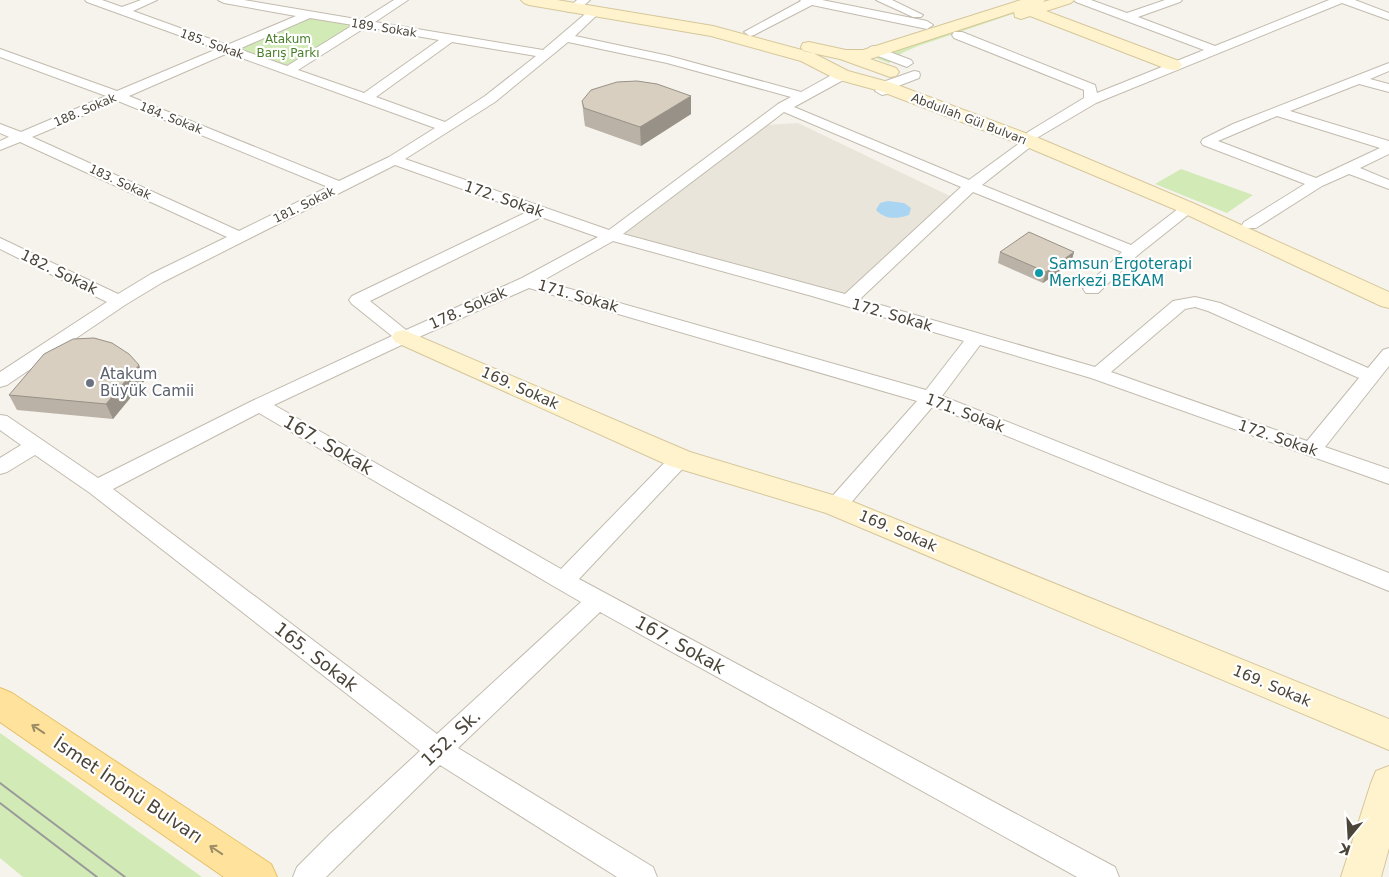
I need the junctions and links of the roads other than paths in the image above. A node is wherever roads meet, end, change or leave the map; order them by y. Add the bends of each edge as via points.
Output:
1 (91, 0) edge
2 (151, 0) edge
3 (224, 0) edge
4 (402, 0) edge
5 (528, 0) edge
6 (808, 0) edge
7 (882, 0) edge
8 (1066, 0) edge
9 (1080, 0) edge
10 (1176, 0) edge
11 (1339, 0) edge
12 (1345, 0) edge
13 (587, 4) edge
14 (1022, 4) edge
15 (122, 11) junction
16 (307, 15) junction
17 (1127, 17) junction
18 (1389, 17) edge
19 (364, 25) junction
20 (934, 28) junction
21 (750, 32) junction
22 (958, 35) junction
23 (566, 38) junction
24 (448, 39) junction
25 (228, 50) junction
26 (876, 50) junction
27 (1216, 50) junction
28 (0, 53) edge
29 (544, 54) junction
30 (845, 55) junction
31 (1173, 66) junction
32 (1389, 67) edge
33 (288, 70) junction
34 (899, 76) junction
35 (1356, 79) junction
36 (832, 80) junction
37 (1389, 88) edge
38 (118, 96) junction
39 (801, 96) junction
40 (366, 98) junction
41 (1090, 100) junction
42 (783, 107) junction
43 (1278, 112) junction
44 (446, 127) junction
45 (0, 128) edge
46 (22, 137) junction
47 (1031, 138) junction
48 (0, 146) edge
49 (1389, 148) edge
50 (394, 160) junction
51 (1350, 168) junction
52 (1317, 183) junction
53 (1389, 185) edge
54 (971, 186) junction
55 (340, 187) junction
56 (1188, 208) junction
57 (539, 212) junction
58 (1250, 225) junction
59 (240, 236) junction
60 (611, 236) junction
61 (0, 244) edge
62 (1133, 251) junction
63 (528, 282) junction
64 (1389, 288) edge
65 (1092, 289) dead end
66 (119, 301) junction
67 (1389, 301) edge
68 (847, 302) junction
69 (404, 337) junction
70 (975, 339) junction
71 (1389, 354) edge
72 (1098, 374) junction
73 (1371, 376) junction
74 (0, 381) edge
75 (930, 398) junction
76 (259, 405) junction
77 (0, 421) edge
78 (34, 446) junction
79 (1312, 450) junction
80 (680, 459) junction
81 (0, 467) edge
82 (1389, 477) edge
83 (97, 488) junction
84 (836, 506) junction
85 (563, 582) junction
86 (1389, 582) edge
87 (598, 600) junction
88 (0, 703) edge
89 (1389, 735) edge
90 (438, 750) junction
91 (1389, 783) edge
92 (257, 877) edge
93 (306, 877) edge
94 (643, 877) edge
95 (1105, 877) edge
96 (1361, 877) edge

1 - 15 street, 185. Sokak
2 - 15 street
3 - 16 street, 189. Sokak
4 - 19 street
5 - 13 main road, Abdullah Gül Bulvarı
6 - 20 street
6 - 21 street
7 - 20 street via 921,17
8 - 14 main road
9 - 17 street
10 - 17 street
11 - 27 street
12 - 18 street
13 - 21 main road, Abdullah Gül Bulvarı
13 - 23 street, 181. Sokak
13 - 36 main road, Abdullah Gül Bulvarı via 713,31 807,56
14 - 20 main road
14 - 22 main road
14 - 31 main road
15 - 25 street, 185. Sokak
16 - 19 street, 189. Sokak
16 - 25 street, 188. Sokak
17 - 27 street
19 - 24 street, 189. Sokak
19 - 33 street
20 - 26 main road
21 - 30 main road, Abdullah Gül Bulvarı
22 - 34 main road via 904,56
22 - 41 street via 1090,88
23 - 29 street, 181. Sokak
23 - 39 street via 669,60
24 - 29 street, 189. Sokak
24 - 40 street
25 - 33 street, 185. Sokak
25 - 38 street, 188. Sokak
26 - 30 main road via 864,55
26 - 34 street
27 - 31 street
28 - 38 street, 184. Sokak
29 - 44 street, 181. Sokak via 490,99
30 - 34 main road, Abdullah Gül Bulvarı
31 - 41 street
32 - 35 street
33 - 40 street, 185. Sokak
34 - 36 main road, Abdullah Gül Bulvarı
34 - 47 main road, Abdullah Gül Bulvarı
35 - 37 street
35 - 43 street
36 - 39 street, 178. Sokak
38 - 46 street, 188. Sokak
38 - 55 street, 184. Sokak
39 - 42 street, 178. Sokak
40 - 44 street, 185. Sokak
41 - 47 street
42 - 54 street
42 - 60 street, 178. Sokak
43 - 49 street
43 - 52 street via 1208,142
44 - 50 street, 181. Sokak
45 - 46 street, 183. Sokak
46 - 48 street, 188. Sokak
46 - 59 street, 183. Sokak
47 - 54 street
47 - 56 main road, Abdullah Gül Bulvarı
47 - 58 main road, Abdullah Gül Bulvarı
49 - 51 street
50 - 55 street, 181. Sokak
50 - 57 street, 172. Sokak
51 - 52 street
51 - 53 street
52 - 58 street
54 - 62 street
54 - 68 street
55 - 59 street, 181. Sokak
56 - 62 street
56 - 67 main road, Abdullah Gül Bulvarı
57 - 60 street, 172. Sokak
57 - 69 street via 358,300
58 - 64 main road, Abdullah Gül Bulvarı
59 - 66 street, 181. Sokak
60 - 63 street, 178. Sokak
60 - 68 street, 172. Sokak
61 - 66 street, 182. Sokak
62 - 65 street
63 - 69 street, 178. Sokak
63 - 75 street, 171. Sokak
66 - 74 street, 181. Sokak
68 - 70 street, 172. Sokak
69 - 76 street, 178. Sokak
69 - 80 main road, 169. Sokak
70 - 72 street, 172. Sokak
70 - 75 street
71 - 73 street
72 - 73 street via 1179,305 1195,302 1214,307
72 - 79 street, 172. Sokak
73 - 79 street
75 - 84 street
75 - 86 street, 171. Sokak
76 - 83 street, 178. Sokak
76 - 85 street, 167. Sokak
77 - 78 street, 165. Sokak
78 - 81 street
78 - 83 street, 165. Sokak
79 - 82 street, 172. Sokak
80 - 84 main road, 169. Sokak
80 - 85 street
83 - 90 street, 165. Sokak
84 - 89 main road, 169. Sokak
85 - 87 street, 167. Sokak
87 - 90 street, 152. Sk.
87 - 95 street, 167. Sokak
92 -> 88 main road, İsmet İnönü Bulvarı
90 - 93 street, 152. Sk.
90 - 94 street, 165. Sokak
91 - 96 main road

